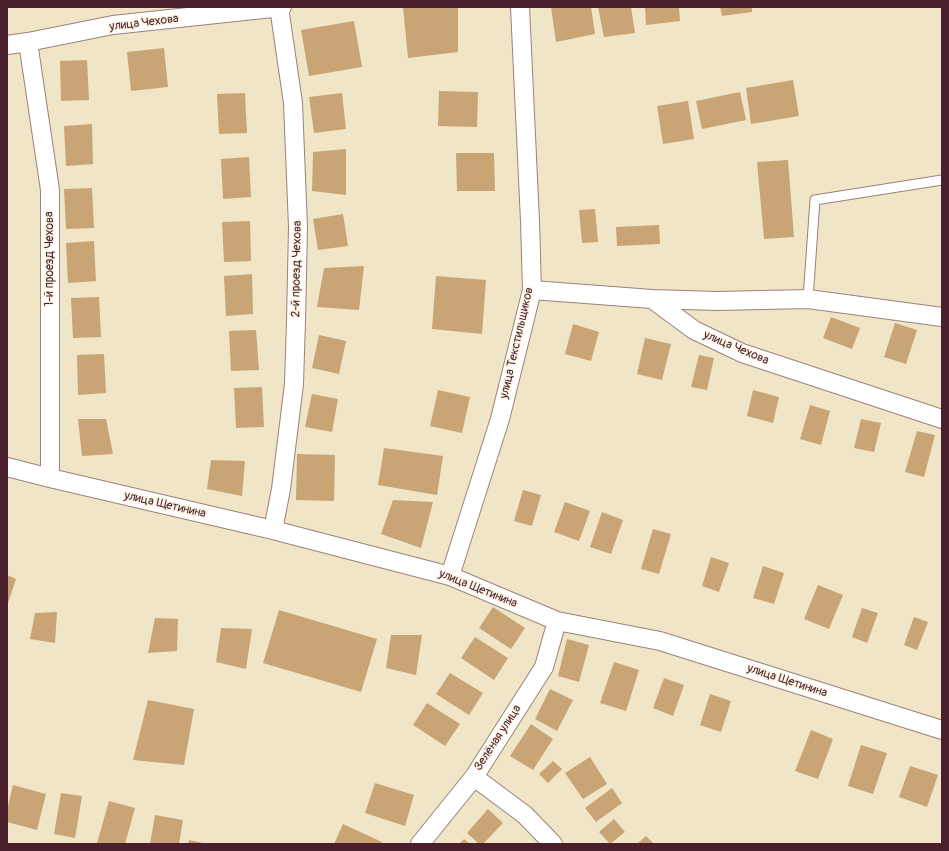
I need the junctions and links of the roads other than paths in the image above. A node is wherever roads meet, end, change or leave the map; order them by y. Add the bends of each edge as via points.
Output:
1 (280, 7) edge
2 (520, 7) edge
3 (28, 42) junction
4 (7, 45) edge
5 (942, 180) edge
6 (532, 290) junction
7 (652, 299) junction
8 (808, 299) junction
9 (942, 317) edge
10 (942, 419) edge
11 (7, 467) edge
12 (50, 478) junction
13 (273, 530) junction
14 (450, 576) junction
15 (557, 621) junction
16 (942, 730) edge
17 (474, 777) junction
18 (420, 844) edge
19 (553, 844) edge

1 - 3 street, улица Чехова via 113,26
1 - 13 street, 2-й проезд Чехова via 293,102 298,227 294,384 281,489
2 - 6 street, улица Текстильщиков
3 - 4 street, улица Чехова
3 - 12 street, 1-й проезд Чехова via 50,190
5 - 8 lane via 815,200
6 - 7 street
6 - 14 street, улица Текстильщиков via 500,419
7 - 8 street
7 - 10 street, улица Чехова via 694,330 742,353
8 - 9 street
11 - 12 street, улица Щетинина
12 - 13 street, улица Щетинина
13 - 14 street, улица Щетинина
14 - 15 street, улица Щетинина
15 - 16 street, улица Щетинина via 660,641
15 - 17 street, Зелёная улица via 544,666
17 - 18 street, Зелёная улица
17 - 19 street via 525,815

